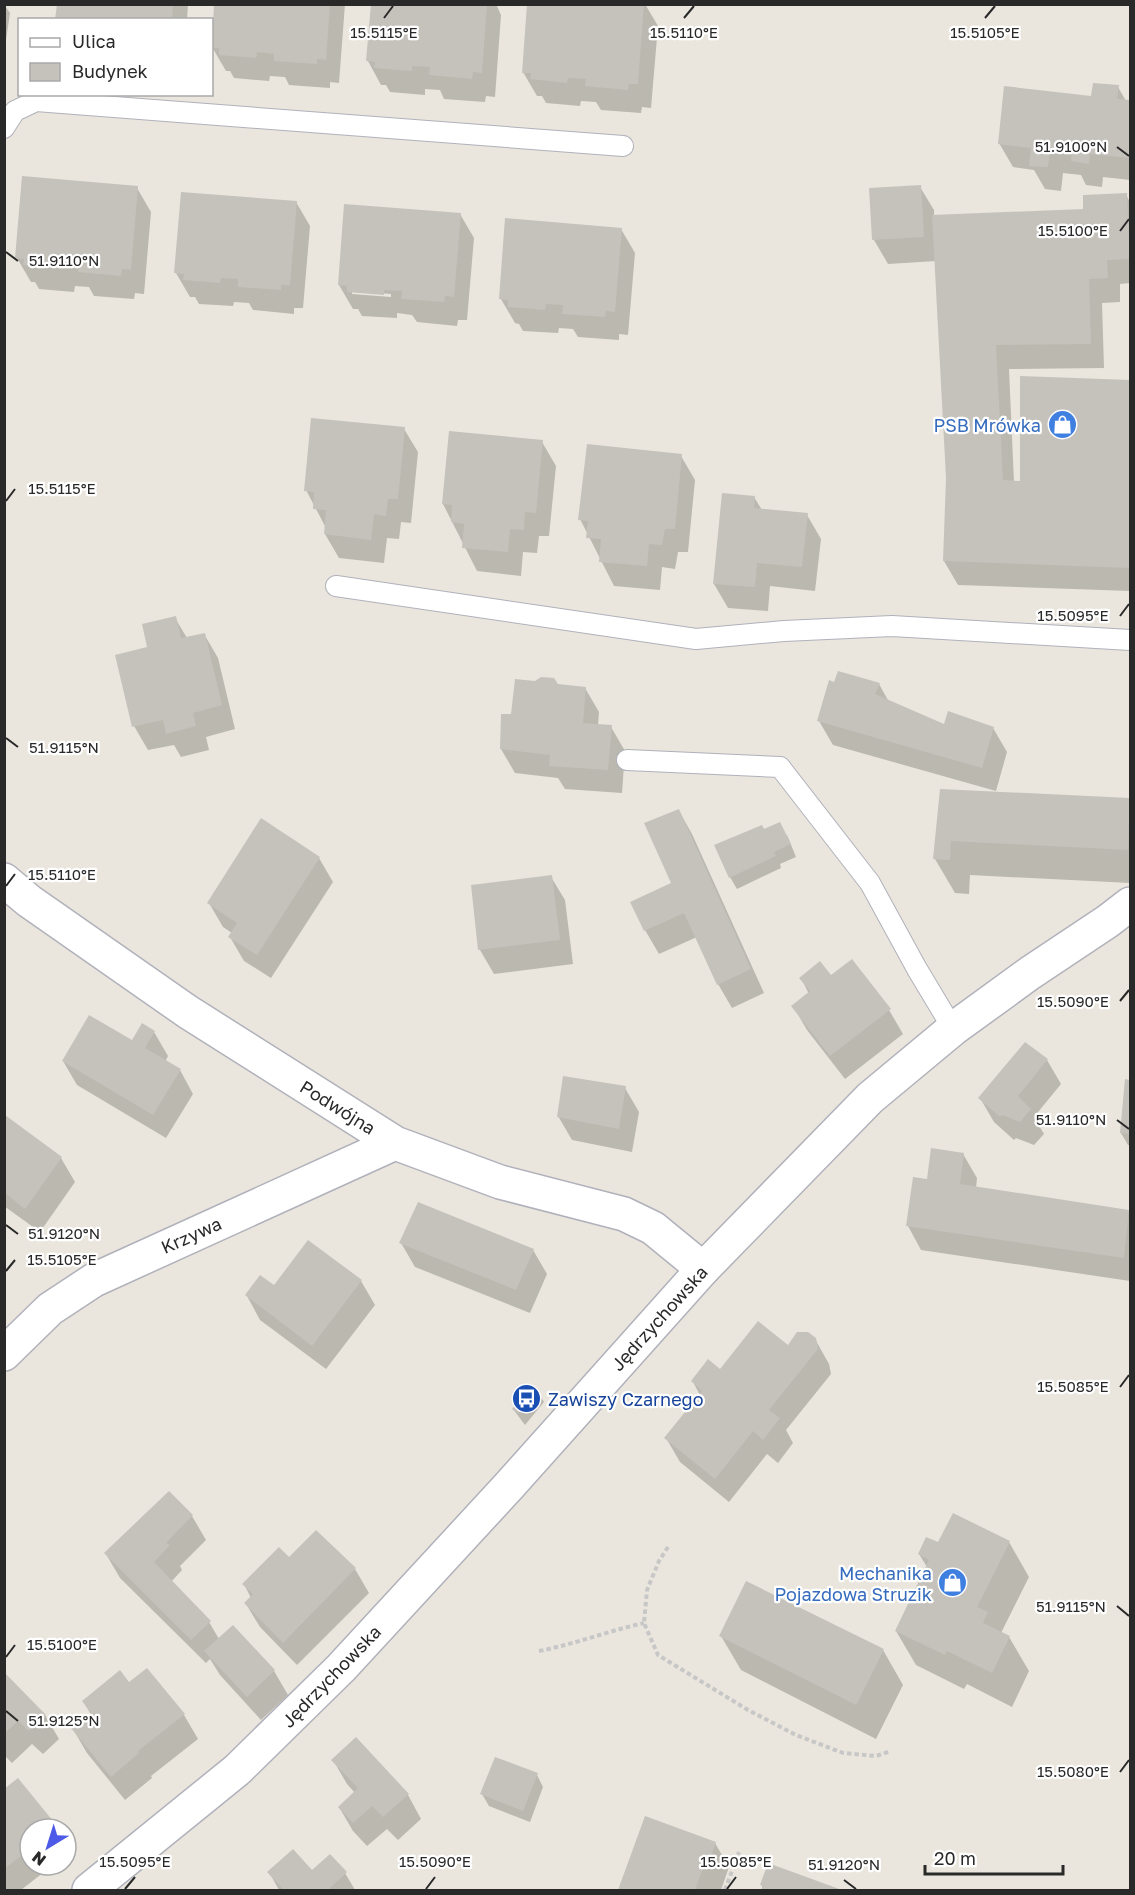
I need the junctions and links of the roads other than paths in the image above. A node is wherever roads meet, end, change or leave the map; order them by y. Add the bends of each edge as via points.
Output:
1 (4, 128) edge
2 (623, 146) dead end
3 (336, 586) dead end
4 (1131, 640) edge
5 (627, 760) dead end
6 (4, 880) edge
7 (1131, 904) edge
8 (953, 1029) junction
9 (395, 1143) junction
10 (703, 1269) junction
11 (4, 1354) edge
12 (89, 1890) edge

1 - 2 lane via 15,111 36,101
3 - 4 lane via 696,639 892,626
5 - 8 lane via 780,767 870,883
6 - 9 main road, Podwójna via 188,1012
7 - 8 main road, Jędrzychowska
8 - 10 main road, Jędrzychowska via 870,1098
9 - 10 main road, Podwójna via 500,1182 624,1214 653,1228
9 - 11 main road, Krzywa via 94,1280 50,1309
10 - 12 main road, Jędrzychowska via 333,1676 237,1770

